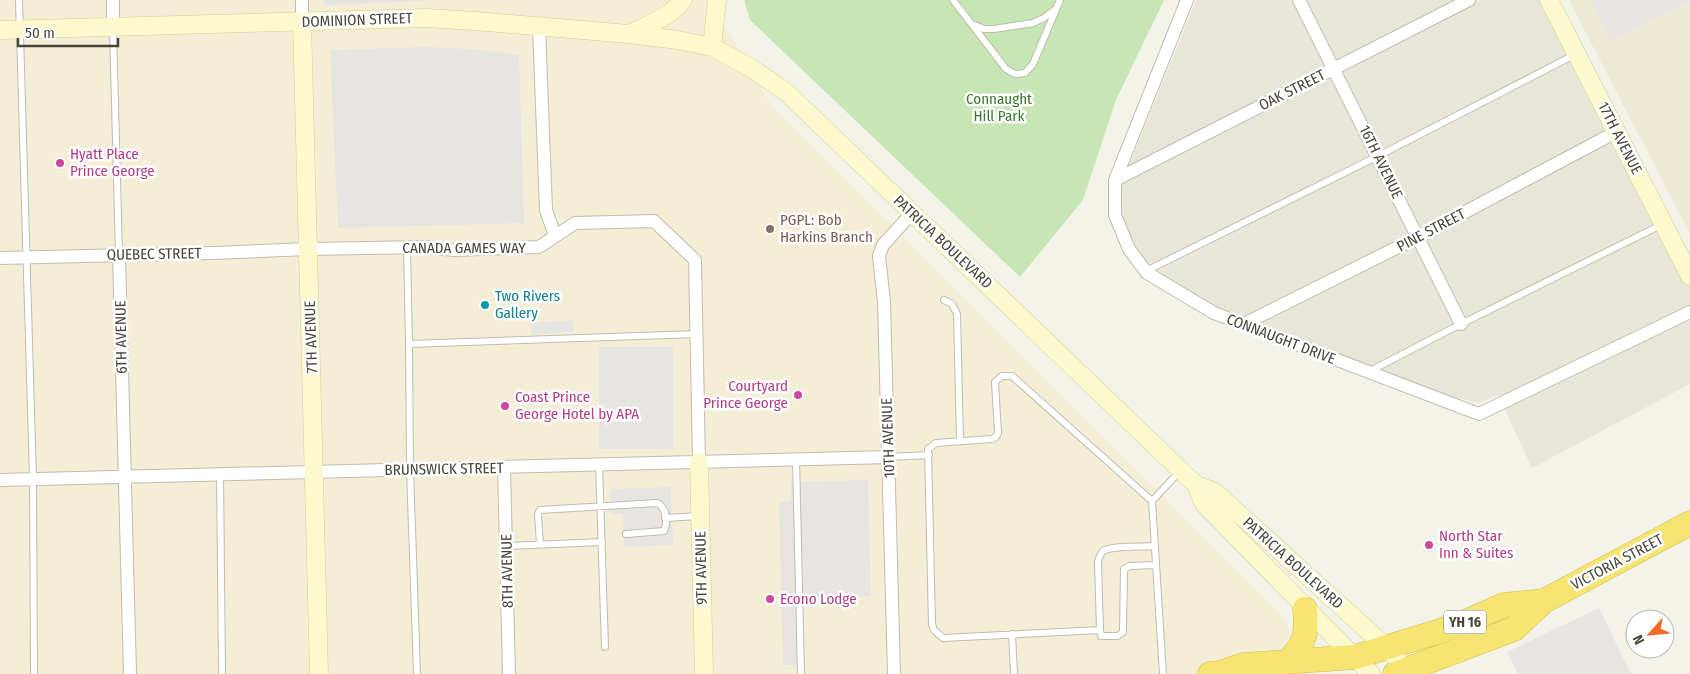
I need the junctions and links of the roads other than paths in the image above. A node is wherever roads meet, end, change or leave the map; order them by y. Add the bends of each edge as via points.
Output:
1 (19, 0) edge
2 (113, 0) edge
3 (302, 0) edge
4 (683, 0) edge
5 (717, 0) edge
6 (953, 0) edge
7 (1060, 0) edge
8 (1187, 0) edge
9 (1299, 0) edge
10 (1469, 0) edge
11 (1550, 0) edge
12 (1055, 9) junction
13 (302, 22) junction
14 (970, 23) junction
15 (113, 27) junction
16 (539, 27) junction
17 (20, 29) junction
18 (0, 30) edge
19 (629, 34) junction
20 (712, 47) junction
21 (1577, 53) junction
22 (1334, 68) junction
23 (1616, 132) junction
24 (1378, 156) junction
25 (1115, 180) junction
26 (912, 213) junction
27 (1664, 223) junction
28 (556, 236) junction
29 (1418, 237) junction
30 (406, 248) junction
31 (308, 249) junction
32 (119, 255) junction
33 (26, 257) junction
34 (0, 258) edge
35 (1146, 271) junction
36 (1690, 276) edge
37 (944, 300) dead end
38 (1690, 312) edge
39 (1244, 324) junction
40 (1461, 324) junction
41 (697, 334) junction
42 (409, 344) junction
43 (1368, 372) junction
44 (960, 441) junction
45 (928, 456) junction
46 (889, 457) junction
47 (796, 459) junction
48 (699, 462) junction
49 (599, 465) junction
50 (504, 467) junction
51 (410, 469) junction
52 (1181, 470) junction
53 (315, 472) junction
54 (220, 474) junction
55 (124, 476) junction
56 (33, 479) junction
57 (0, 480) edge
58 (1196, 485) junction
59 (1152, 501) junction
60 (601, 507) junction
61 (700, 516) junction
62 (665, 518) junction
63 (1690, 524) edge
64 (626, 534) dead end
65 (602, 542) junction
66 (540, 544) junction
67 (506, 546) junction
68 (1155, 546) junction
69 (1156, 565) junction
70 (1544, 601) junction
71 (1306, 609) junction
72 (1100, 630) junction
73 (1012, 634) junction
74 (605, 647) dead end
75 (1386, 647) junction
76 (1456, 652) junction
77 (1355, 657) junction
78 (1288, 661) junction
79 (1404, 673) edge
80 (34, 674) edge
81 (130, 674) edge
82 (222, 674) edge
83 (319, 674) edge
84 (418, 674) edge
85 (509, 674) edge
86 (704, 674) edge
87 (801, 674) edge
88 (894, 674) edge
89 (1014, 674) edge
90 (1163, 674) edge
91 (1210, 674) edge
92 (1220, 674) edge
93 (1371, 674) edge
94 (1445, 674) edge

1 - 17 lane
2 - 15 street, 6TH AVENUE
3 - 13 street, 7TH AVENUE
4 - 19 main road via 658,20
5 - 20 main road
6 - 14 lane
7 - 12 lane
8 - 25 street, CONNAUGHT DRIVE
9 - 22 street, 16TH AVENUE
10 - 22 street, OAK STREET
11 - 21 main road, 17TH AVENUE
12 - 14 lane via 1033,23 994,29
12 - 14 lane via 1033,64 1025,73 1015,74 1006,70
13 - 15 main road, DOMINION STREET
13 - 16 main road, DOMINION STREET via 427,18
13 - 31 main road, 7TH AVENUE
15 - 17 main road, DOMINION STREET
15 - 32 lane, 6TH AVENUE
16 - 19 main road, DOMINION STREET
16 - 28 street via 546,210
17 - 18 main road, DOMINION STREET
17 - 33 lane
19 - 20 main road, DOMINION STREET
20 - 26 main road, PATRICIA BOULEVARD via 786,92
21 - 23 main road, 17TH AVENUE
21 - 24 lane
22 - 24 street, 16TH AVENUE
22 - 25 street, OAK STREET
23 - 27 main road, 17TH AVENUE
23 - 29 street, PINE STREET
24 - 29 street, 16TH AVENUE
24 - 35 lane
25 - 35 street, CONNAUGHT DRIVE via 1116,215 1130,249
26 - 46 street, 10TH AVENUE via 883,244 880,256
26 - 52 main road, PATRICIA BOULEVARD
27 - 36 main road, 17TH AVENUE
27 - 40 lane
28 - 30 street, CANADA GAMES WAY via 539,247
28 - 41 street, CANADA GAMES WAY via 575,223 654,222 695,260
29 - 39 street, PINE STREET
29 - 40 street, 16TH AVENUE
30 - 31 street, CANADA GAMES WAY
30 - 42 lane
31 - 32 street, QUEBEC STREET
31 - 53 main road, 7TH AVENUE
32 - 33 street, QUEBEC STREET
32 - 55 street, 6TH AVENUE
33 - 34 street, QUEBEC STREET
33 - 56 lane
35 - 39 street, CONNAUGHT DRIVE via 1214,313
37 - 44 lane via 952,304 957,314
38 - 43 street, CONNAUGHT DRIVE via 1479,414
39 - 43 street, CONNAUGHT DRIVE
40 - 43 lane
41 - 42 lane
41 - 48 street, CANADA GAMES WAY
42 - 51 lane
44 - 45 lane via 936,443 928,449
44 - 59 lane via 996,436 995,382 1002,376 1012,376
45 - 46 lane
45 - 73 lane via 934,630 944,638
46 - 47 street, BRUNSWICK STREET
46 - 88 street, 10TH AVENUE
47 - 48 street, BRUNSWICK STREET
47 - 87 lane
48 - 49 street, BRUNSWICK STREET
48 - 61 main road, 9TH AVENUE
49 - 50 street, BRUNSWICK STREET
49 - 60 lane
50 - 51 street, BRUNSWICK STREET
50 - 67 street, 8TH AVENUE
51 - 53 street, BRUNSWICK STREET
51 - 84 lane
52 - 58 main road, PATRICIA BOULEVARD
52 - 59 lane
53 - 54 street, BRUNSWICK STREET
53 - 83 main road, 7TH AVENUE
54 - 55 street, BRUNSWICK STREET
54 - 82 lane
55 - 56 street, BRUNSWICK STREET
55 - 81 street, 6TH AVENUE
56 - 57 street, BRUNSWICK STREET
56 - 80 lane
58 - 71 main road, PATRICIA BOULEVARD via 1204,504
58 - 75 main road, PATRICIA BOULEVARD via 1215,492
59 - 68 lane
60 - 62 lane via 657,503 665,510
60 - 65 lane
60 - 66 lane via 540,510
61 - 62 lane
61 - 86 main road, 9TH AVENUE
62 - 64 lane via 664,531
63 - 70 highway, VICTORIA STREET / YH 16
65 - 66 lane
65 - 74 lane
66 - 67 lane
67 - 85 street, 8TH AVENUE
68 - 69 lane
68 - 72 lane via 1111,548 1100,555
69 - 72 lane via 1124,568 1123,632 1118,636 1101,636
69 - 90 lane
70 - 75 highway, VICTORIA STREET / YH 16 via 1504,605 1437,632
70 - 76 highway, VICTORIA STREET / YH 16 via 1514,629
71 - 77 main road, PATRICIA BOULEVARD
71 - 78 highway via 1306,630 1300,649
72 - 73 lane
73 - 89 lane
75 - 77 highway, VICTORIA STREET / YH 16
75 - 79 main road, PATRICIA BOULEVARD
76 - 79 highway, VICTORIA STREET / YH 16
76 - 94 highway via 1447,663
77 - 78 highway, VICTORIA STREET / YH 16
77 - 93 main road, PATRICIA BOULEVARD
78 - 92 highway, VICTORIA STREET / YH 16 via 1243,665
91 - 92 highway, VICTORIA STREET / YH 16

